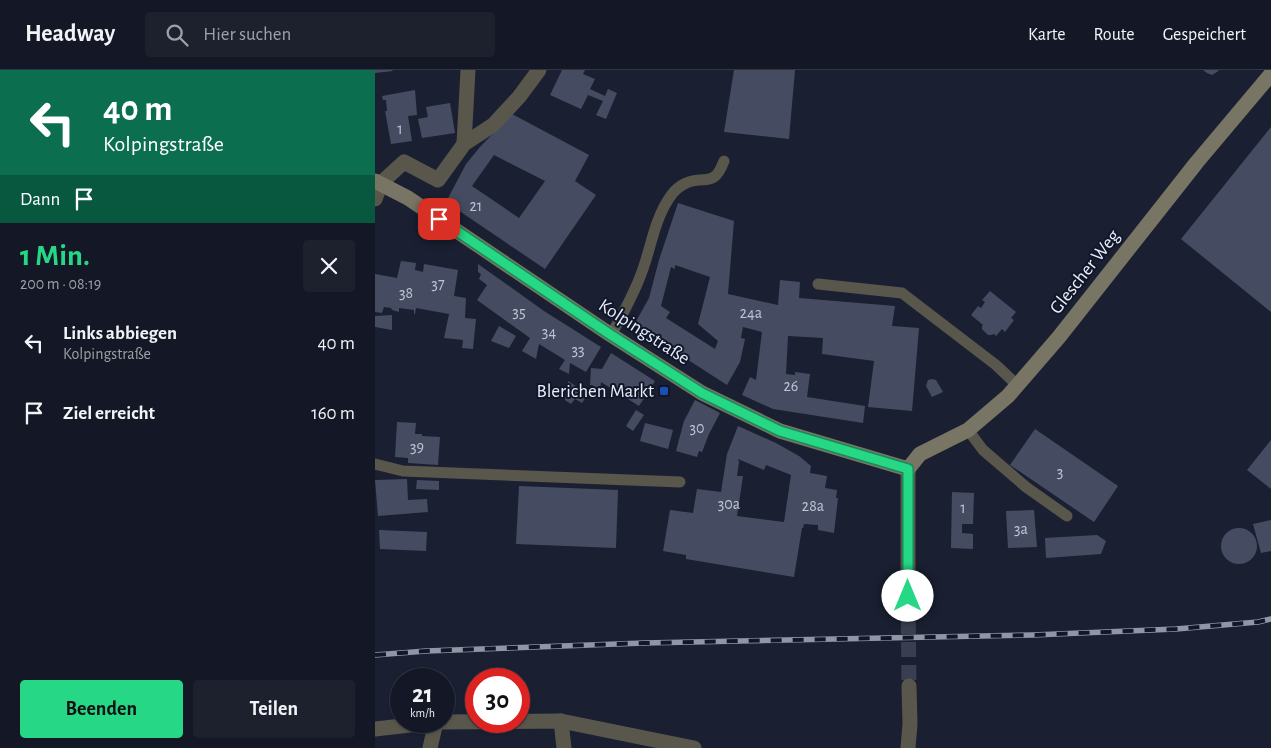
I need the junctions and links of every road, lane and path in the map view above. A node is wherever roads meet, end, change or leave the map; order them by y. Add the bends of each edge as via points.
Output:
1 (468, 70) edge
2 (539, 70) edge
3 (1271, 74) edge
4 (464, 144) junction
5 (724, 161) dead end
6 (378, 182) edge
7 (375, 199) edge
8 (818, 284) dead end
9 (611, 335) junction
10 (1017, 386) junction
11 (968, 430) junction
12 (375, 464) edge
13 (908, 469) junction
14 (680, 482) dead end
15 (1067, 516) dead end
16 (908, 596) tunnel mouth
17 (909, 686) tunnel mouth
18 (561, 721) junction
19 (455, 722) edge
20 (390, 727) edge
21 (375, 729) edge
22 (433, 733) edge
23 (430, 748) edge
24 (563, 748) edge
25 (694, 748) edge
26 (908, 748) edge

1 - 4 street
2 - 4 street via 493,126
3 - 10 street, Glescher Weg
4 - 6 street via 438,180 404,162
5 - 9 lane via 715,177 683,184 667,201 643,271
6 - 7 street
6 - 9 street, Kolpingstraße via 408,198
8 - 10 lane via 902,293 996,365
9 - 13 street, Kolpingstraße via 702,393 780,431
10 - 11 street, Glescher Weg
11 - 13 street, Glescher Weg via 920,454
11 - 15 lane via 983,450 1026,488
12 - 14 lane via 403,471
13 - 16 street
17 - 26 street
18 - 19 street
18 - 24 street
18 - 25 street
20 - 21 street
22 - 23 street

